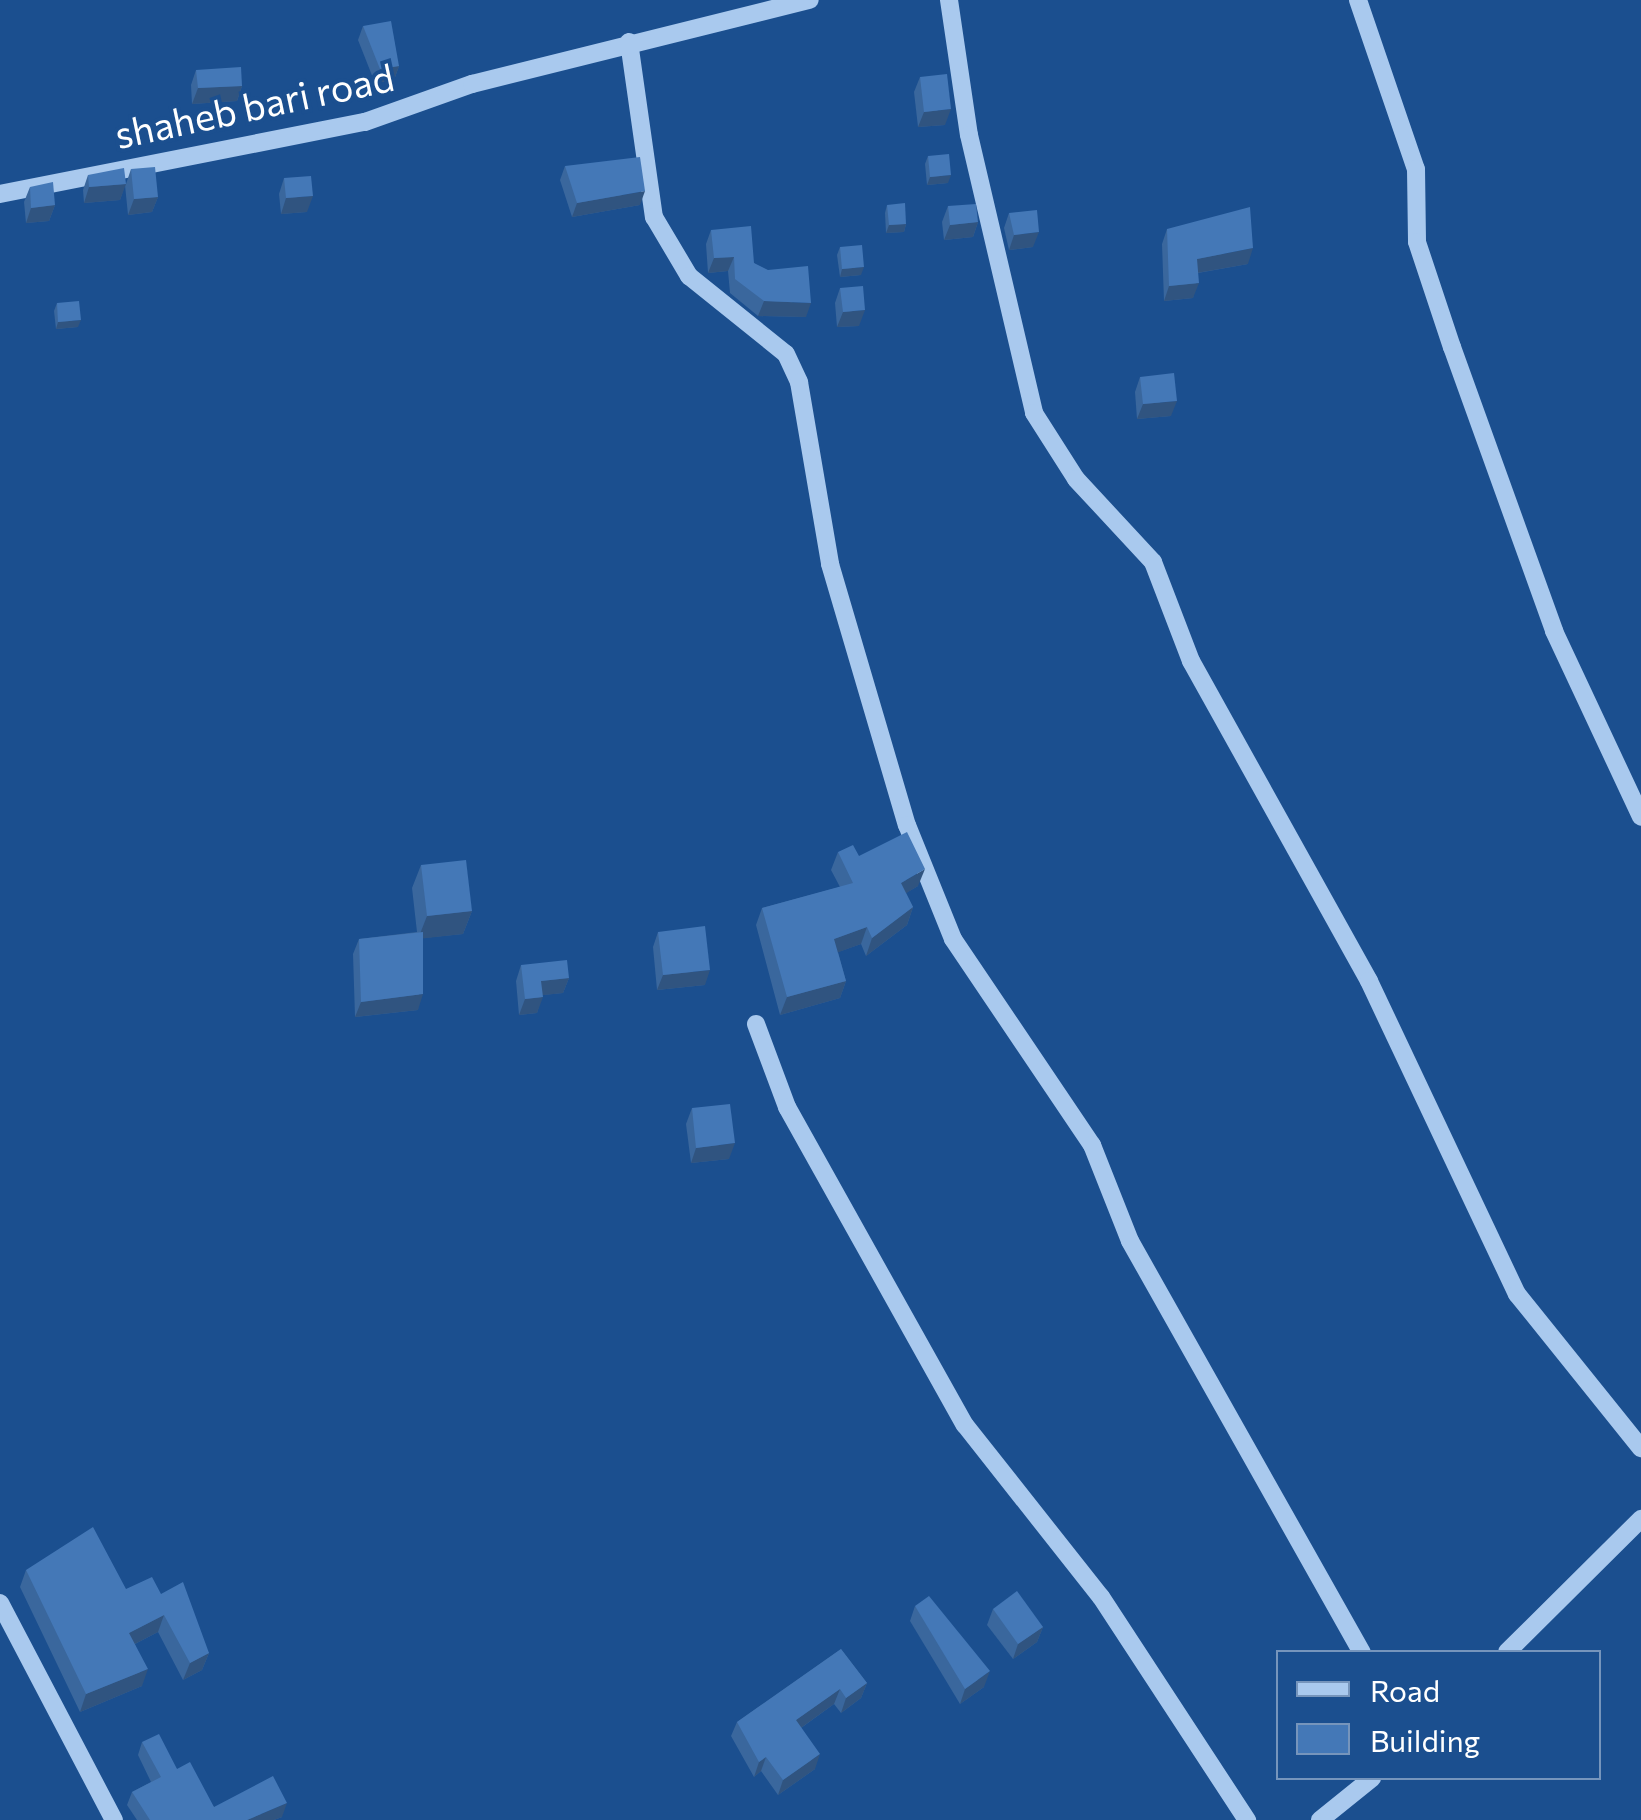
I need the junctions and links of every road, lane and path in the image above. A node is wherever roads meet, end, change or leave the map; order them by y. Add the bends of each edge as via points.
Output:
1 (810, 0) edge
2 (949, 0) edge
3 (1358, 0) edge
4 (630, 42) junction
5 (0, 194) edge
6 (1641, 817) edge
7 (756, 1024) dead end
8 (1641, 1448) edge
9 (1641, 1519) edge
10 (0, 1603) edge
11 (1361, 1650) edge
12 (1508, 1650) edge
13 (1370, 1780) edge
14 (114, 1820) edge
15 (1247, 1820) edge
16 (1320, 1820) edge

1 - 4 street, shaheb bari road
2 - 8 street via 969,134 1034,413 1076,478 1153,562 1191,661 1369,981 1517,1294
3 - 6 street via 1416,169 1418,242 1452,347 1554,631
4 - 5 street, shaheb bari road via 366,122
4 - 11 street via 654,217 689,276 786,354 799,382 830,564 907,826 954,938 1092,1145 1130,1240
7 - 15 street via 787,1108 965,1425 1102,1598
9 - 12 street
10 - 14 street
13 - 16 street

